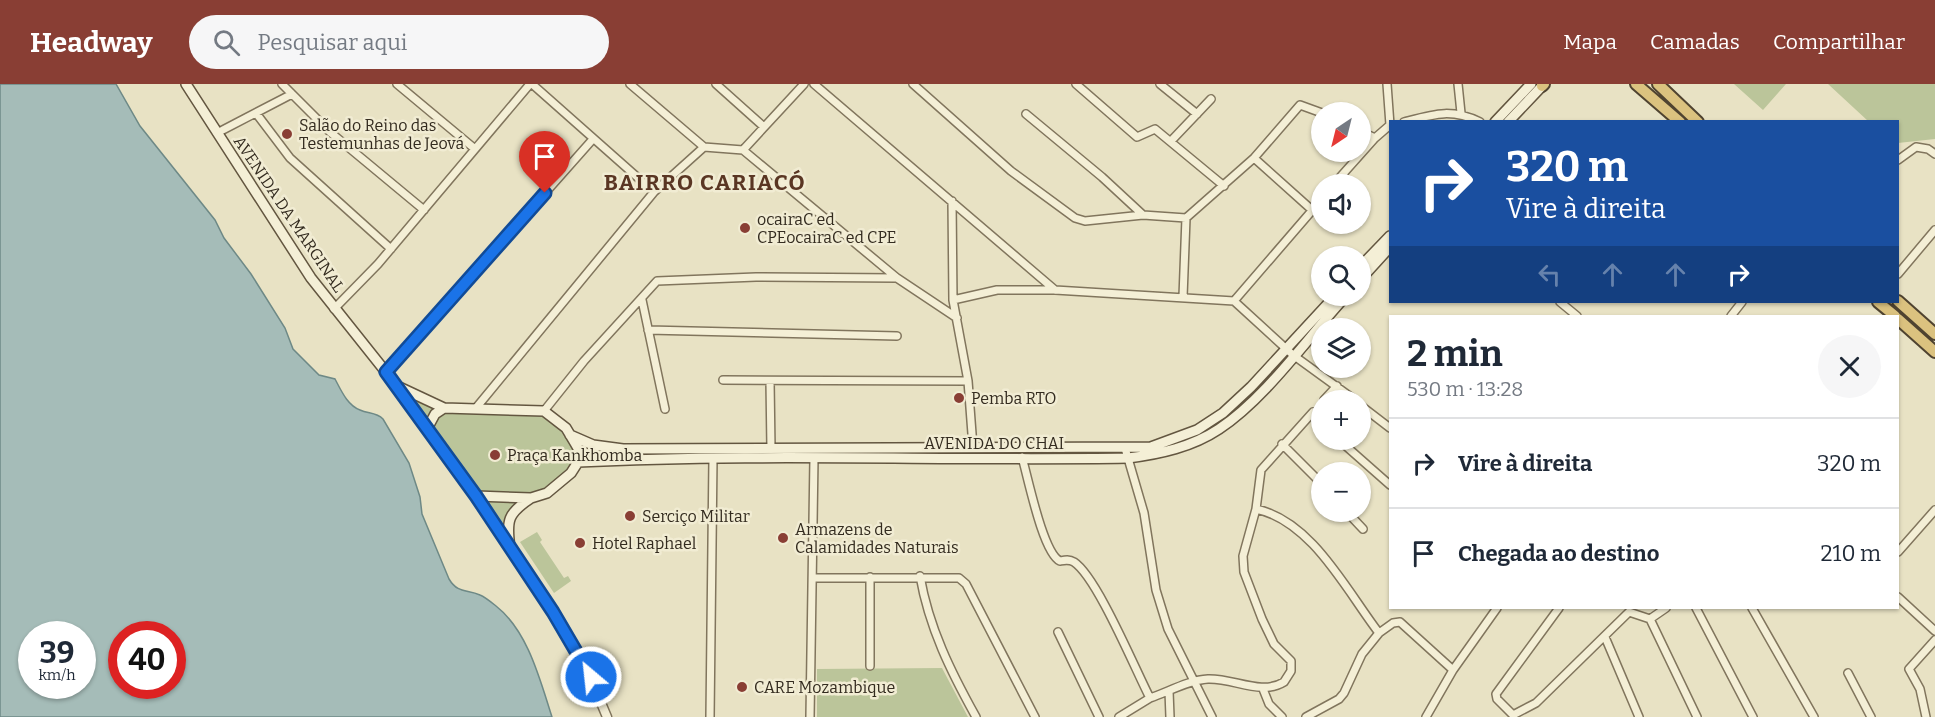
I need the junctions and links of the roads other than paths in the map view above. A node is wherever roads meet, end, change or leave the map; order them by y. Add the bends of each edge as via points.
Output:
1 (186, 84) edge
2 (282, 84) edge
3 (398, 84) edge
4 (531, 84) edge
5 (630, 84) edge
6 (716, 84) edge
7 (804, 84) edge
8 (814, 84) edge
9 (913, 84) edge
10 (1076, 84) edge
11 (1160, 84) edge
12 (1387, 84) edge
13 (1458, 84) edge
14 (1540, 84) edge
15 (1636, 84) edge
16 (1658, 84) edge
17 (292, 94) junction
18 (1211, 99) dead end
19 (1311, 108) edge
20 (256, 113) junction
21 (1461, 113) junction
22 (1026, 114) dead end
23 (1197, 114) junction
24 (1390, 120) edge
25 (1413, 120) edge
26 (1476, 120) edge
27 (1497, 120) edge
28 (1510, 120) edge
29 (1678, 120) edge
30 (1696, 120) edge
31 (1389, 126) edge
32 (764, 127) junction
33 (217, 133) junction
34 (1371, 136) edge
35 (1375, 138) junction
36 (593, 139) junction
37 (1171, 141) junction
38 (704, 147) junction
39 (475, 149) junction
40 (743, 150) junction
41 (1935, 154) edge
42 (1254, 158) junction
43 (1899, 159) edge
44 (1343, 174) edge
45 (1224, 186) junction
46 (654, 192) junction
47 (952, 201) junction
48 (1311, 209) edge
49 (424, 210) junction
50 (1311, 211) edge
51 (1143, 215) junction
52 (1186, 218) junction
53 (1935, 230) edge
54 (1389, 237) edge
55 (1389, 248) edge
56 (391, 249) junction
57 (1371, 256) edge
58 (1371, 268) edge
59 (1899, 273) edge
60 (897, 278) junction
61 (1055, 290) junction
62 (1183, 297) junction
63 (642, 300) junction
64 (953, 300) junction
65 (1234, 301) junction
66 (1899, 302) edge
67 (1561, 303) edge
68 (1741, 303) edge
69 (1879, 303) edge
70 (1327, 306) edge
71 (1336, 306) edge
72 (334, 309) junction
73 (1576, 315) edge
74 (1732, 315) edge
75 (1893, 315) edge
76 (957, 318) junction
77 (1899, 321) edge
78 (648, 330) junction
79 (1935, 334) edge
80 (897, 336) dead end
81 (1290, 351) junction
82 (1935, 352) edge
83 (386, 372) junction
84 (723, 380) dead end
85 (770, 381) junction
86 (968, 381) junction
87 (397, 386) junction
88 (1336, 386) junction
89 (1332, 390) edge
90 (1341, 390) edge
91 (444, 408) junction
92 (476, 408) junction
93 (665, 409) dead end
94 (544, 411) junction
95 (1371, 413) edge
96 (1311, 414) edge
97 (1389, 427) edge
98 (427, 429) junction
99 (570, 435) junction
100 (1282, 444) junction
101 (973, 447) junction
102 (1125, 448) junction
103 (771, 449) junction
104 (1350, 450) edge
105 (1022, 457) junction
106 (713, 458) junction
107 (814, 458) junction
108 (1128, 458) junction
109 (578, 462) junction
110 (1311, 473) edge
111 (1389, 484) edge
112 (476, 496) junction
113 (531, 498) junction
114 (1256, 509) junction
115 (1935, 510) edge
116 (1356, 522) edge
117 (1363, 529) dead end
118 (510, 548) junction
119 (1899, 551) edge
120 (920, 576) junction
121 (870, 577) junction
122 (814, 578) junction
123 (1899, 598) edge
124 (1496, 609) edge
125 (1558, 609) edge
126 (1664, 609) edge
127 (1697, 609) edge
128 (1753, 609) edge
129 (1627, 610) edge
130 (1650, 618) junction
131 (1935, 631) edge
132 (1058, 632) dead end
133 (1379, 633) junction
134 (1605, 637) junction
135 (1935, 640) edge
136 (870, 666) dead end
137 (1453, 670) junction
138 (1848, 673) dead end
139 (1194, 683) junction
140 (1263, 689) junction
141 (1169, 692) junction
142 (1150, 698) junction
143 (607, 717) edge
144 (710, 717) edge
145 (810, 717) edge
146 (976, 717) edge
147 (1035, 717) edge
148 (1099, 717) edge
149 (1119, 717) edge
150 (1170, 717) edge
151 (1212, 717) edge
152 (1282, 717) edge
153 (1306, 717) edge
154 (1426, 717) edge
155 (1639, 717) edge
156 (1697, 717) edge
157 (1753, 717) edge
158 (1814, 717) edge
159 (1871, 717) edge
160 (1926, 717) edge

1 - 33 main road, AVENIDA DA MARGINAL
2 - 17 street
3 - 39 street
4 - 36 street
4 - 39 street
5 - 38 street
6 - 32 street
7 - 32 street
8 - 47 street
9 - 51 street via 1011,171 1068,215 1085,221
10 - 37 street via 1137,137 1155,129
11 - 23 street
12 - 24 street
13 - 21 street
14 - 27 main road
14 - 28 main road
15 - 29 highway
16 - 30 highway
17 - 20 street
17 - 49 street via 330,132
18 - 23 street
19 - 42 street via 1300,105
20 - 33 street
20 - 56 street via 290,158
21 - 25 street
21 - 26 street
22 - 51 street
23 - 37 street
31 - 35 street
32 - 40 street
33 - 72 main road, AVENIDA DA MARGINAL via 280,234
34 - 35 street
35 - 44 street
36 - 46 street
36 - 83 street
37 - 45 street
38 - 40 street
38 - 46 street
39 - 49 street
40 - 60 street
41 - 43 street via 1928,148 1916,147
42 - 45 street
42 - 48 street
45 - 52 street
46 - 92 street
47 - 61 street
47 - 64 street
49 - 56 street
50 - 65 street
51 - 52 street
52 - 62 street
53 - 59 street
54 - 57 main road
55 - 58 main road
56 - 72 street
60 - 63 street via 667,279 657,281
60 - 76 street
61 - 62 street
61 - 64 street via 997,290
62 - 65 street
63 - 78 street
63 - 94 street via 584,361
64 - 76 street
65 - 81 street
66 - 79 highway
67 - 73 street
68 - 74 street
69 - 75 highway
70 - 81 main road, AVENIDA DO CHAI
71 - 81 main road, AVENIDA DO CHAI
72 - 83 main road, AVENIDA DA MARGINAL
76 - 86 street
77 - 82 highway
78 - 80 street
78 - 93 street
81 - 88 street
81 - 102 main road, AVENIDA DO CHAI via 1212,422 1166,443
81 - 108 main road, AVENIDA DO CHAI via 1259,394 1218,429 1168,451
83 - 87 main road, AVENIDA DA MARGINAL
84 - 85 street
85 - 86 street
85 - 103 street
86 - 101 street
87 - 91 main road
87 - 98 main road, AVENIDA DA MARGINAL
88 - 89 street
88 - 90 street
91 - 92 main road
91 - 98 main road via 435,414
92 - 94 main road
94 - 99 main road, AVENIDA DO CHAI
95 - 97 street
96 - 100 street
98 - 112 main road, AVENIDA DA MARGINAL
99 - 103 main road, AVENIDA DO CHAI via 607,448
99 - 109 main road via 579,450
100 - 110 street
100 - 114 street via 1261,470
101 - 102 main road, AVENIDA DO CHAI
101 - 103 main road, AVENIDA DO CHAI
102 - 108 street
104 - 111 street
105 - 107 main road, AVENIDA DO CHAI
105 - 108 main road, AVENIDA DO CHAI
105 - 142 street via 1054,556 1076,563 1088,580 1113,621
106 - 107 main road, AVENIDA DO CHAI
106 - 109 main road, AVENIDA DO CHAI
106 - 144 street
107 - 122 street
108 - 139 street via 1144,513 1156,590 1168,629
109 - 113 main road via 572,473 547,493
112 - 113 main road
112 - 118 street, AVENIDA DA MARGINAL
113 - 118 main road via 516,508 510,518
114 - 133 street via 1277,515 1302,532
114 - 140 street via 1242,564 1274,644 1291,661 1291,672 1284,682
115 - 119 street
116 - 117 street
118 - 143 street, AVENIDA DA MARGINAL via 584,662
120 - 121 street
120 - 146 street via 926,608 946,662
120 - 147 street via 956,577 963,581
121 - 122 street
121 - 136 street
122 - 145 street
123 - 131 street
124 - 137 street
125 - 134 street via 1496,694 1511,713 1516,715 1536,703
126 - 130 street
127 - 157 street
128 - 158 street
129 - 130 street
129 - 134 street
130 - 156 street
132 - 148 street
133 - 137 street via 1393,622 1400,622
133 - 153 street via 1362,654 1344,693
134 - 155 street
135 - 160 street via 1909,669 1920,689
137 - 154 street
138 - 159 street
139 - 140 street via 1224,679
139 - 141 street
139 - 151 street
140 - 152 street via 1269,704
141 - 142 street
141 - 150 street
142 - 149 street

